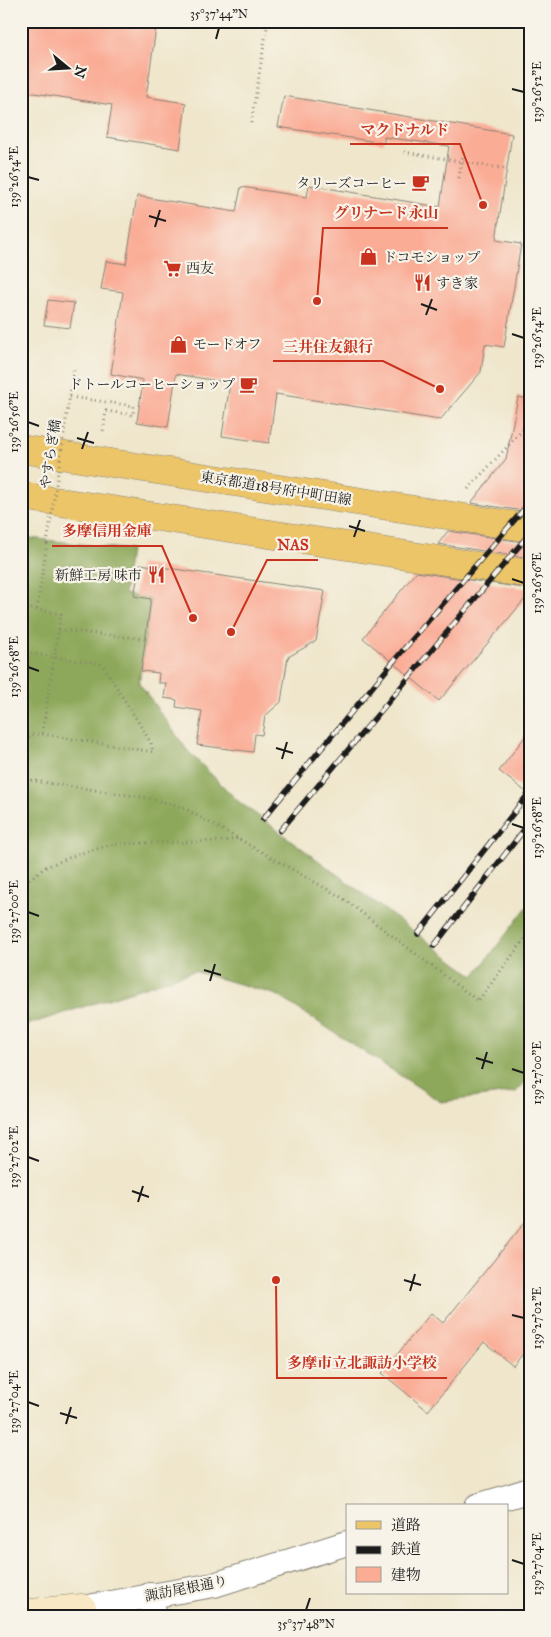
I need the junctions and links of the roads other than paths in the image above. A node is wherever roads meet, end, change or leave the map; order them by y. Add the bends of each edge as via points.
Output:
1 (21, 449) edge
2 (21, 496) edge
3 (530, 528) edge
4 (530, 574) edge
5 (530, 1490) edge
6 (484, 1504) edge
7 (346, 1544) edge
8 (152, 1605) edge
9 (82, 1608) joint
10 (21, 1614) edge

1 - 3 main road, 東京都道18号府中町田線
2 - 4 main road
5 - 6 street
7 - 8 street, 諏訪尾根通り
8 - 9 street, 諏訪尾根通り
9 - 10 street, 諏訪尾根通り

